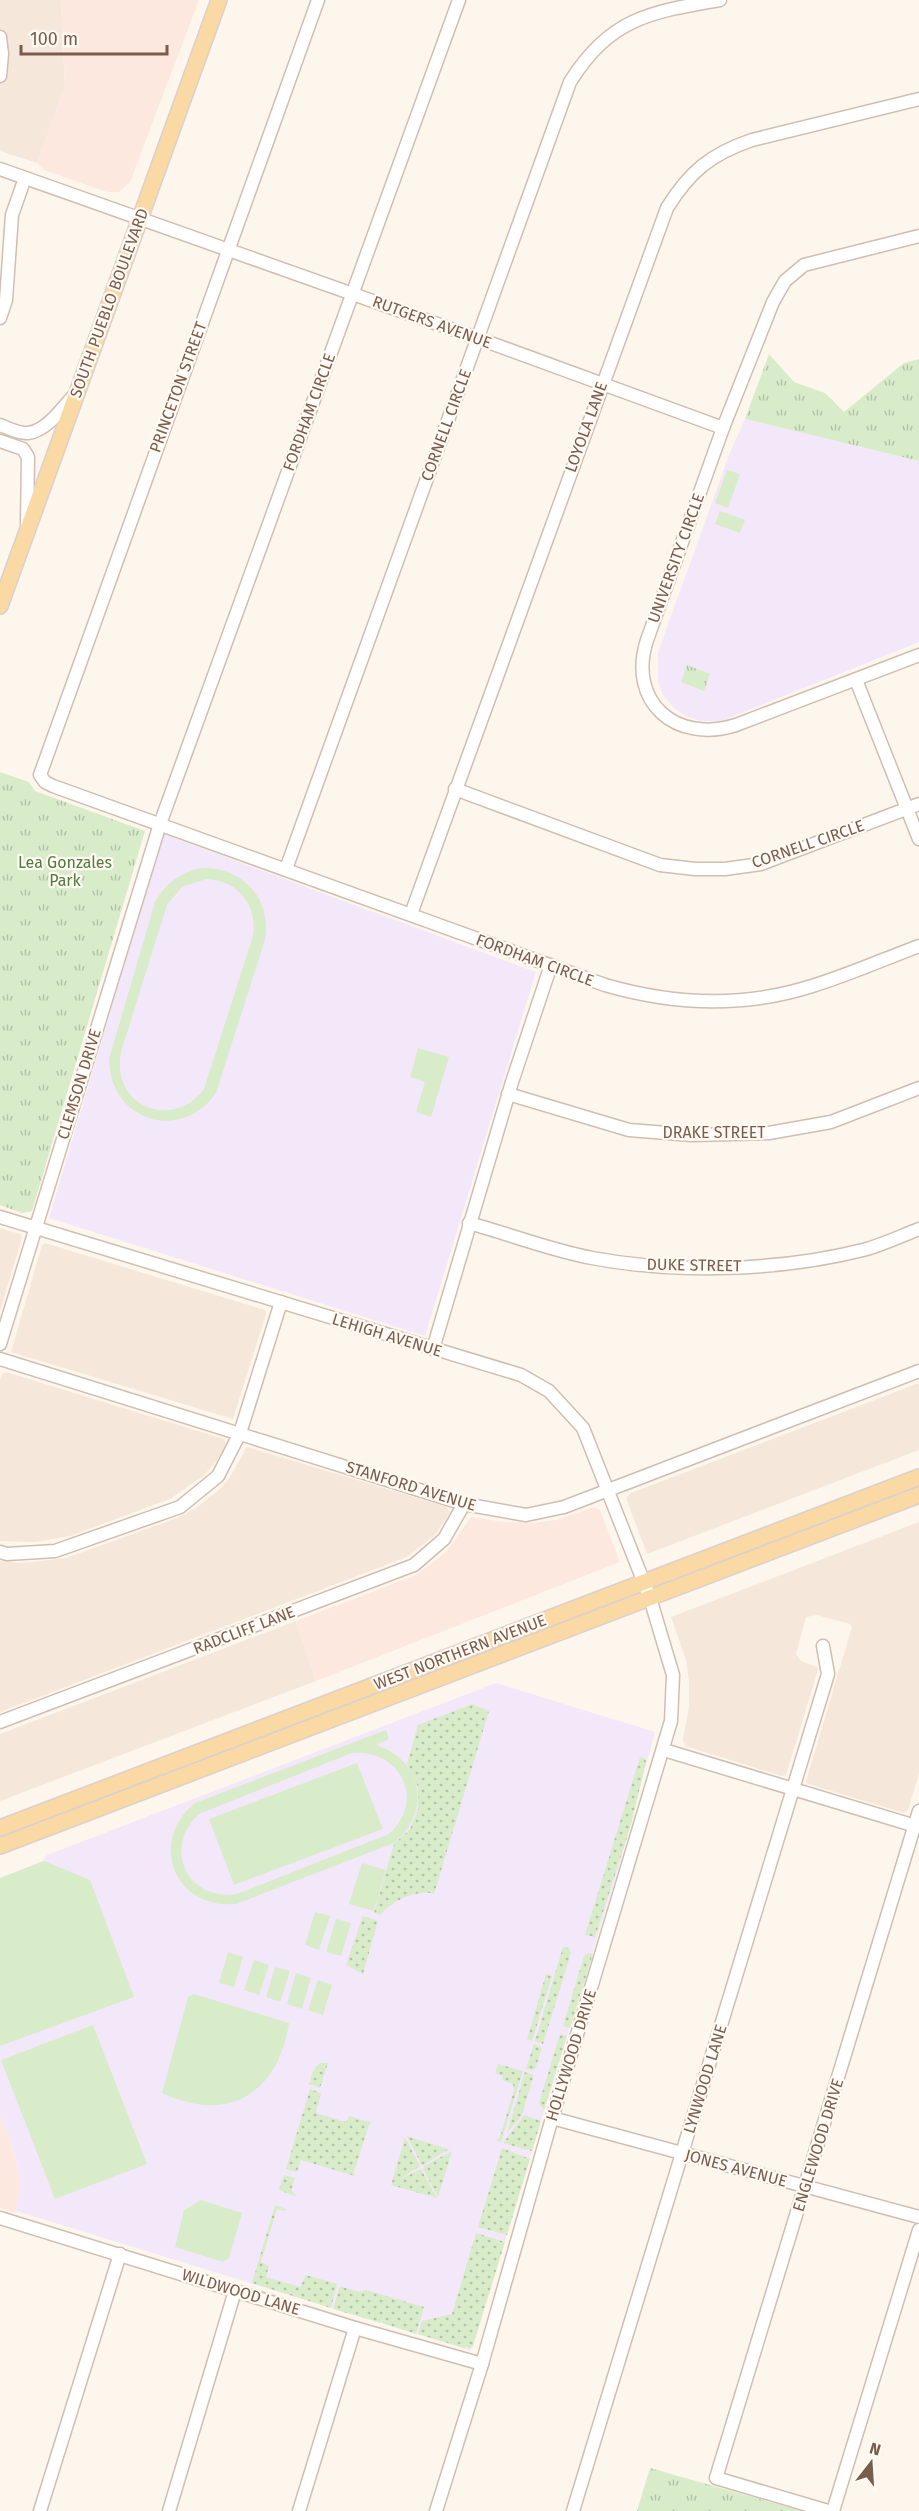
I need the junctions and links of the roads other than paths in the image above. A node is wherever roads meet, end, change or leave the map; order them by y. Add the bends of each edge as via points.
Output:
1 (219, 0) edge
2 (318, 0) edge
3 (459, 0) edge
4 (720, 0) edge
5 (0, 36) edge
6 (0, 76) edge
7 (919, 99) edge
8 (0, 169) edge
9 (25, 178) junction
10 (140, 219) junction
11 (919, 236) edge
12 (228, 249) junction
13 (352, 293) junction
14 (0, 318) edge
15 (477, 338) junction
16 (601, 384) junction
17 (79, 390) junction
18 (0, 425) edge
19 (723, 428) junction
20 (0, 441) edge
21 (27, 533) junction
22 (0, 606) edge
23 (919, 656) edge
24 (856, 680) junction
25 (40, 775) joint
26 (455, 789) junction
27 (913, 806) edge
28 (160, 824) junction
29 (919, 839) edge
30 (285, 869) junction
31 (411, 914) junction
32 (919, 946) edge
33 (551, 965) junction
34 (919, 1088) edge
35 (508, 1094) junction
36 (0, 1217) edge
37 (469, 1223) junction
38 (36, 1228) junction
39 (919, 1229) edge
40 (280, 1302) junction
41 (0, 1344) edge
42 (433, 1349) junction
43 (0, 1359) edge
44 (919, 1371) edge
45 (240, 1433) junction
46 (919, 1477) edge
47 (606, 1490) junction
48 (919, 1495) edge
49 (464, 1504) junction
50 (0, 1552) edge
51 (647, 1591) junction
52 (823, 1646) dead end
53 (0, 1722) edge
54 (664, 1750) junction
55 (792, 1789) junction
56 (919, 1811) edge
57 (917, 1826) edge
58 (0, 1828) edge
59 (0, 1846) edge
60 (552, 2118) junction
61 (682, 2153) junction
62 (805, 2186) junction
63 (919, 2217) edge
64 (0, 2218) edge
65 (919, 2230) edge
66 (120, 2254) junction
67 (235, 2291) junction
68 (355, 2328) junction
69 (482, 2364) junction
70 (40, 2511) edge
71 (169, 2511) edge
72 (299, 2511) edge
73 (436, 2511) edge
74 (573, 2511) edge
75 (830, 2511) edge

1 - 10 main road, SOUTH PUEBLO BOULEVARD
2 - 12 street, PRINCETON STREET
3 - 13 street, FORDHAM CIRCLE
4 - 15 street, CORNELL CIRCLE via 643,16 608,36 581,65 563,99
5 - 6 street
7 - 16 street, LOYOLA LANE via 752,140 728,148 700,166 667,208
8 - 9 street, RUTGERS AVENUE
9 - 10 street, RUTGERS AVENUE
9 - 14 street via 12,216 6,300
10 - 12 street, RUTGERS AVENUE
10 - 17 main road, SOUTH PUEBLO BOULEVARD
11 - 19 street, UNIVERSITY CIRCLE via 818,260 793,273 773,302
12 - 13 street, RUTGERS AVENUE
12 - 25 street, PRINCETON STREET
13 - 15 street, RUTGERS AVENUE
13 - 28 street, FORDHAM CIRCLE
15 - 16 street, RUTGERS AVENUE
15 - 30 street, CORNELL CIRCLE
16 - 19 street, RUTGERS AVENUE
16 - 26 street, LOYOLA LANE
17 - 18 street via 35,431 22,432
17 - 21 main road, SOUTH PUEBLO BOULEVARD
19 - 24 street, UNIVERSITY CIRCLE via 642,653 647,693 664,716 676,724 705,732 736,725
20 - 21 street via 23,449 28,457
21 - 22 main road, SOUTH PUEBLO BOULEVARD
23 - 24 street, UNIVERSITY CIRCLE
24 - 27 street
25 - 28 street, FORDHAM CIRCLE via 53,786
26 - 27 street, CORNELL CIRCLE via 660,865 695,869 761,864
26 - 31 street, LOYOLA LANE
27 - 29 street
28 - 30 street, FORDHAM CIRCLE
28 - 38 street, CLEMSON DRIVE
30 - 31 street, FORDHAM CIRCLE
31 - 33 street, FORDHAM CIRCLE
32 - 33 street, FORDHAM CIRCLE via 812,986 775,996 717,1002 632,993
33 - 35 street
34 - 35 street, DRAKE STREET via 831,1122 769,1133 692,1135 629,1130
35 - 37 street
36 - 38 street, LEHIGH AVENUE
37 - 39 street, DUKE STREET via 590,1257 658,1267 729,1268 864,1250
37 - 42 street
38 - 40 street, LEHIGH AVENUE
38 - 41 street, CLEMSON DRIVE
40 - 42 street, LEHIGH AVENUE
40 - 45 street
42 - 47 street, LEHIGH AVENUE via 520,1375 549,1391 583,1428
43 - 45 street, STANFORD AVENUE
44 - 47 street, STANFORD AVENUE
45 - 49 street, STANFORD AVENUE
45 - 50 street via 218,1476 180,1507 55,1551
46 - 51 main road, WEST NORTHERN AVENUE
47 - 49 street, STANFORD AVENUE via 564,1507 526,1515
47 - 51 street, LEHIGH AVENUE
48 - 51 main road, WEST NORTHERN AVENUE
49 - 53 street, RADCLIFF LANE via 444,1539 414,1565
51 - 54 street, HOLLYWOOD DRIVE via 673,1675 671,1721
51 - 58 main road, WEST NORTHERN AVENUE
51 - 59 main road, WEST NORTHERN AVENUE
52 - 55 street, LYNWOOD LANE via 828,1674
54 - 55 street
54 - 60 street, HOLLYWOOD DRIVE
55 - 57 street
55 - 61 street, LYNWOOD LANE
56 - 57 street, ENGLEWOOD DRIVE
57 - 62 street, ENGLEWOOD DRIVE
60 - 61 street, JONES AVENUE
60 - 69 street, HOLLYWOOD DRIVE
61 - 62 street, JONES AVENUE
61 - 74 street, LYNWOOD LANE
62 - 63 street, JONES AVENUE
62 - 75 street, ENGLEWOOD DRIVE via 716,2478
64 - 66 street, WILDWOOD LANE
65 - 75 street
66 - 67 street, WILDWOOD LANE
66 - 70 street
67 - 68 street, WILDWOOD LANE
67 - 71 street
68 - 69 street, WILDWOOD LANE
68 - 72 street
69 - 73 street, HOLLYWOOD DRIVE

